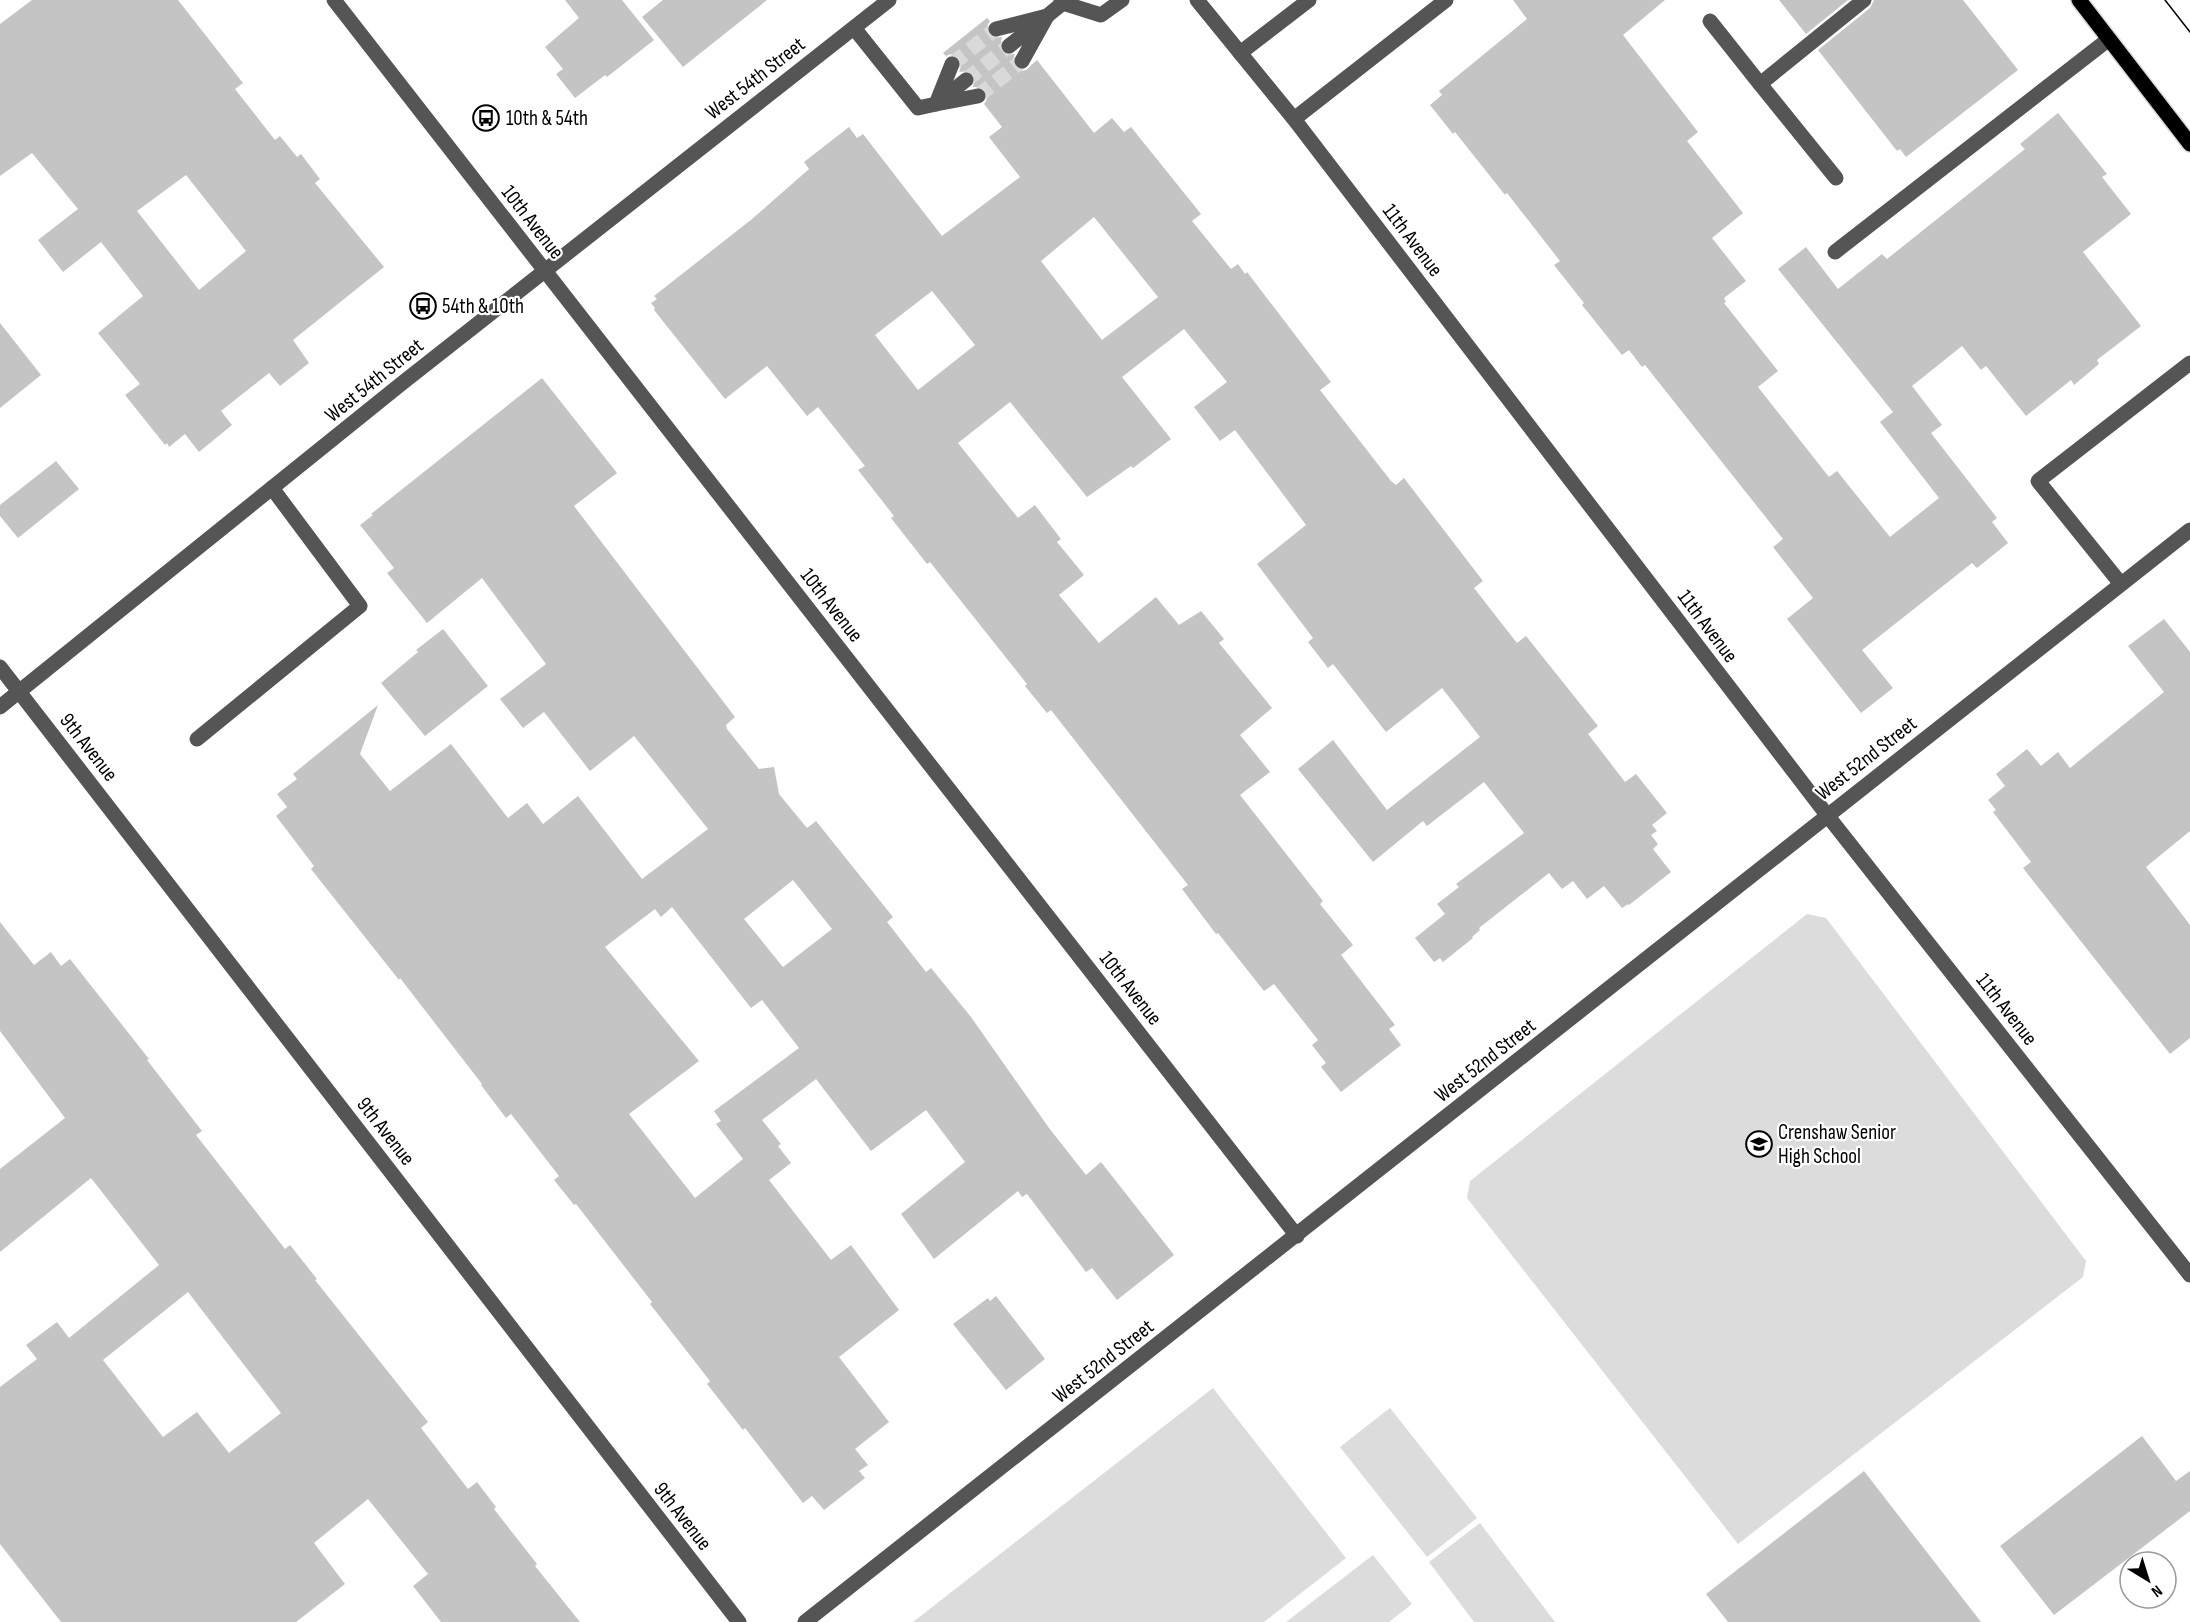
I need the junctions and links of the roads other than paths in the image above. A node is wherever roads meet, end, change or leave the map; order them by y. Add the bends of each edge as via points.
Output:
1 (334, 0) edge
2 (890, 0) edge
3 (1122, 0) edge
4 (1197, 0) edge
5 (1309, 0) edge
6 (1446, 0) edge
7 (1864, 0) edge
8 (2079, 0) edge
9 (1062, 1) edge
10 (1047, 16) junction
11 (1710, 21) dead end
12 (854, 28) junction
13 (996, 29) tunnel mouth
14 (2109, 39) junction
15 (1009, 46) tunnel mouth
16 (1240, 53) junction
17 (1022, 61) tunnel mouth
18 (952, 64) tunnel mouth
19 (966, 81) tunnel mouth
20 (1760, 84) junction
21 (978, 96) tunnel mouth
22 (936, 104) junction
23 (1293, 119) junction
24 (2190, 144) edge
25 (1836, 178) dead end
26 (1835, 252) dead end
27 (545, 271) junction
28 (2190, 363) edge
29 (272, 488) junction
30 (2190, 530) edge
31 (2121, 584) junction
32 (0, 667) edge
33 (19, 691) junction
34 (0, 706) edge
35 (197, 739) dead end
36 (1827, 815) junction
37 (1297, 1236) junction
38 (2190, 1275) edge
39 (739, 1622) edge
40 (805, 1622) edge

1 - 27 street, 10th Avenue
2 - 12 street, West 54th Street
3 - 9 street via 1101,15
4 - 16 street, 11th Avenue
5 - 16 street
6 - 23 street
7 - 20 street
8 - 14 main road
9 - 10 street
10 - 13 street
10 - 15 street
10 - 17 street
11 - 20 street
12 - 22 street via 918,108
12 - 27 street, West 54th Street
14 - 24 main road
14 - 26 street
16 - 23 street, 11th Avenue
18 - 22 street
19 - 22 street
20 - 25 street
21 - 22 street
23 - 36 street, 11th Avenue
27 - 29 street, West 54th Street
27 - 37 street, 10th Avenue
28 - 31 street via 2038,481
29 - 33 street, West 54th Street
29 - 35 street via 360,606
30 - 31 street, West 52nd Street
31 - 36 street, West 52nd Street
32 - 33 street, 9th Avenue
33 - 34 street, West 54th Street
33 - 39 street, 9th Avenue
36 - 37 street, West 52nd Street
36 - 38 street, 11th Avenue
37 - 40 street, West 52nd Street

